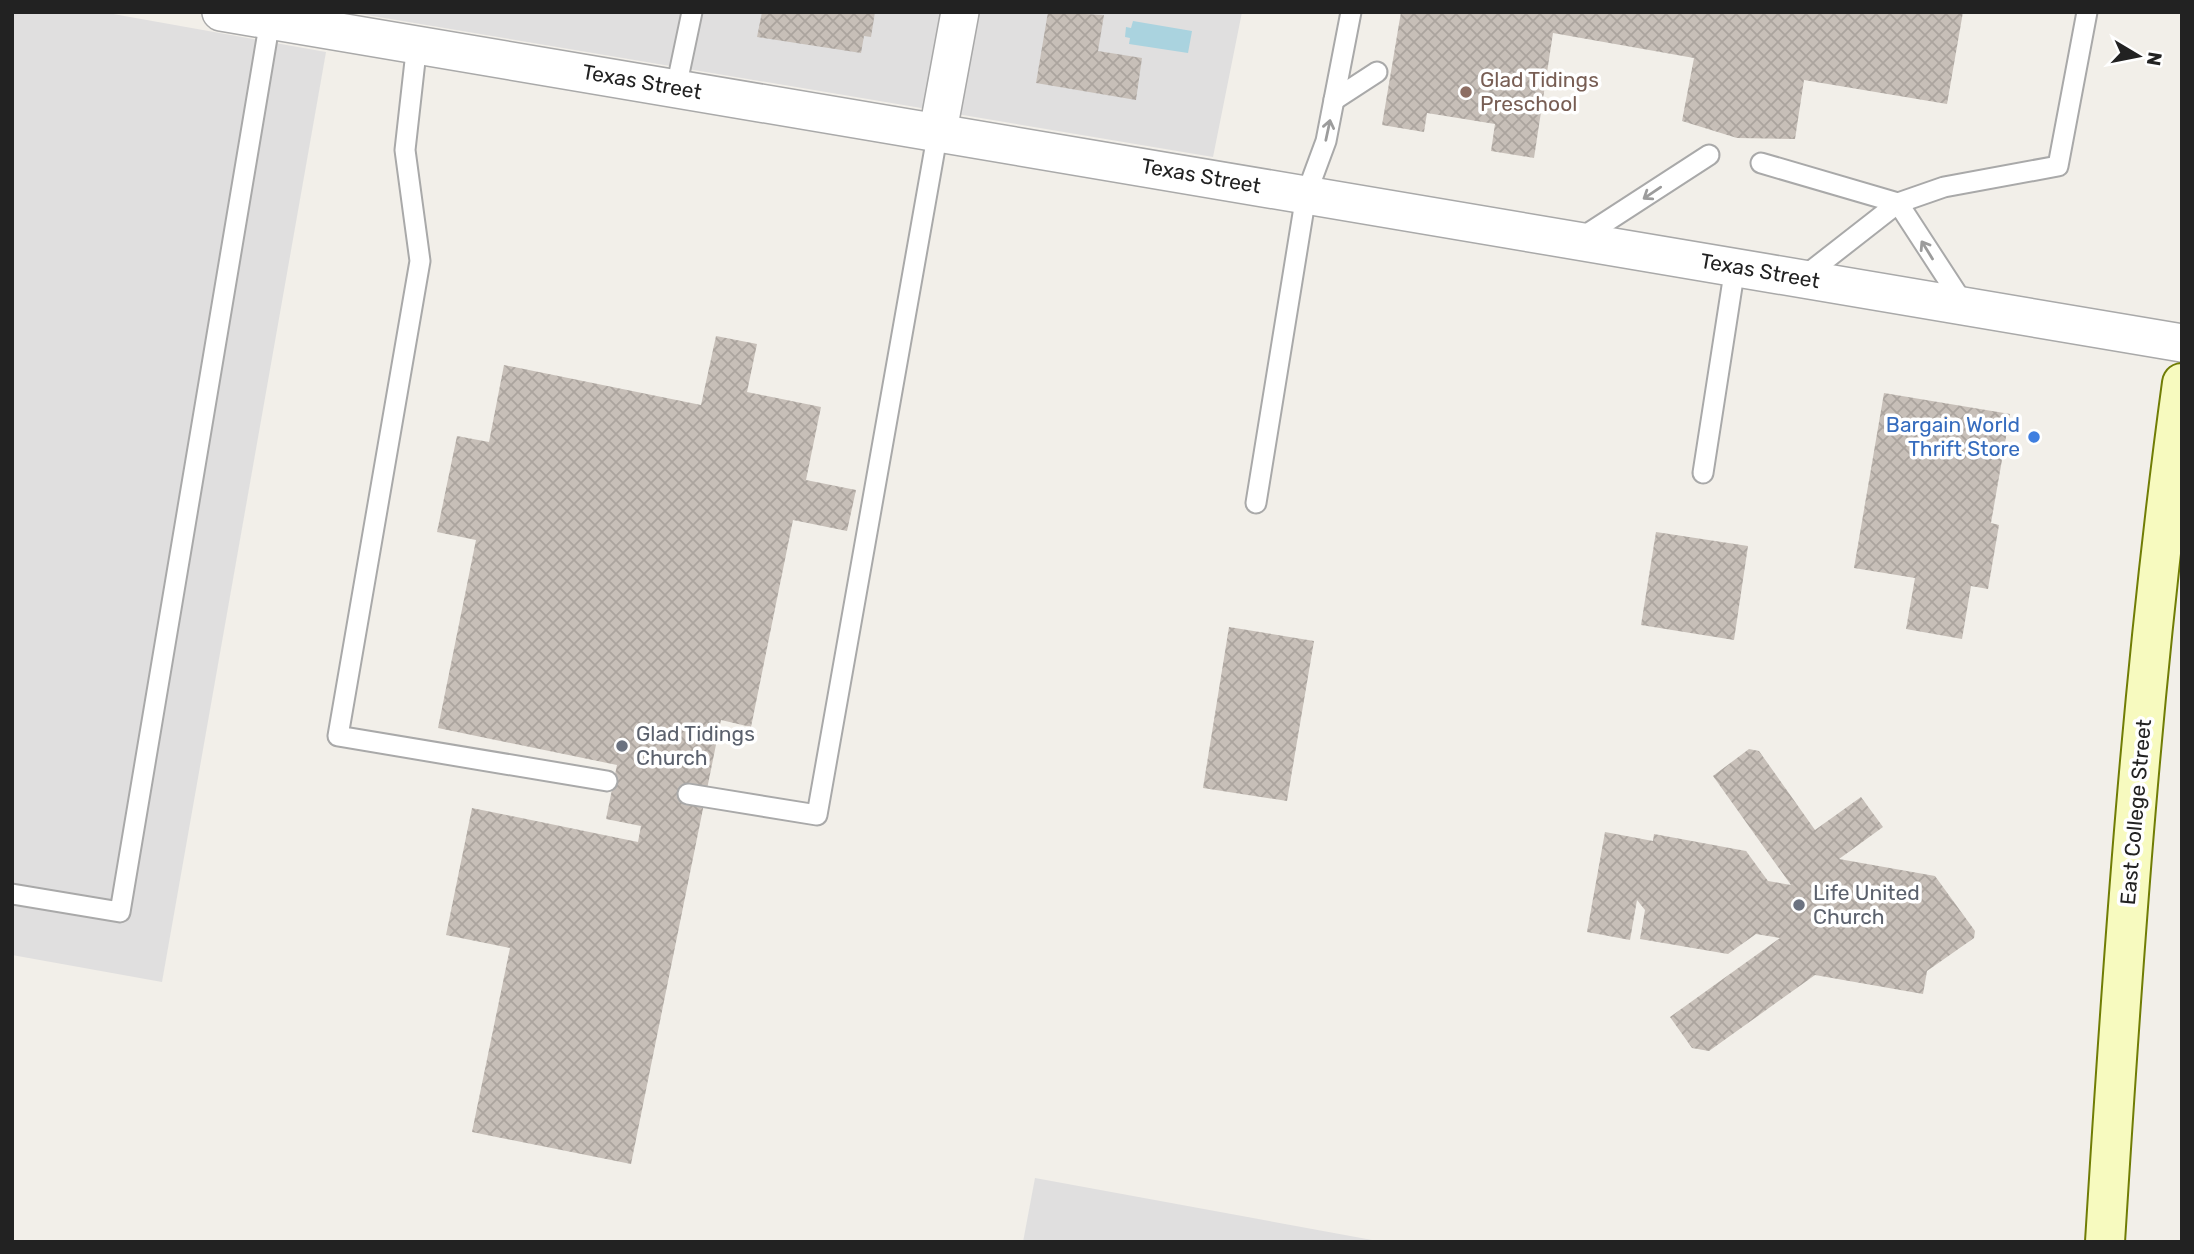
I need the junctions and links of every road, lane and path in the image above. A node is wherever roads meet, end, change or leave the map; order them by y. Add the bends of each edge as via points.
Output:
1 (221, 12) edge
2 (692, 12) edge
3 (960, 12) edge
4 (1351, 12) edge
5 (2087, 12) edge
6 (270, 20) junction
7 (418, 28) edge
8 (1377, 72) dead end
9 (676, 88) junction
10 (1334, 100) junction
11 (938, 131) junction
12 (1709, 155) dead end
13 (1761, 163) dead end
14 (1306, 195) junction
15 (1898, 203) junction
16 (1578, 240) junction
17 (1735, 267) junction
18 (1801, 278) junction
19 (1965, 306) junction
20 (2182, 343) edge
21 (2182, 383) edge
22 (1703, 473) dead end
23 (1256, 503) dead end
24 (607, 781) dead end
25 (688, 794) dead end
26 (12, 894) edge
27 (2105, 1242) edge

1 - 6 street, Texas Street
2 - 9 lane
3 - 11 street
4 - 10 lane
5 - 15 lane via 2058,166 1944,187
6 - 7 street, Texas Street
6 - 26 lane via 120,912
7 - 9 street, Texas Street
7 - 24 lane via 405,150 421,261 338,737
8 - 10 lane
9 - 11 street, Texas Street
14 -> 10 lane via 1326,141
11 - 14 street, Texas Street
11 - 25 lane via 817,815
12 -> 16 lane
13 - 15 lane
14 - 16 street, Texas Street
14 - 23 lane
15 - 18 lane
19 -> 15 lane
16 - 17 street, Texas Street
17 - 18 street, Texas Street
17 - 22 lane
18 - 19 street, Texas Street
19 - 20 street, Texas Street
21 - 27 street, East College Street via 2129,872

